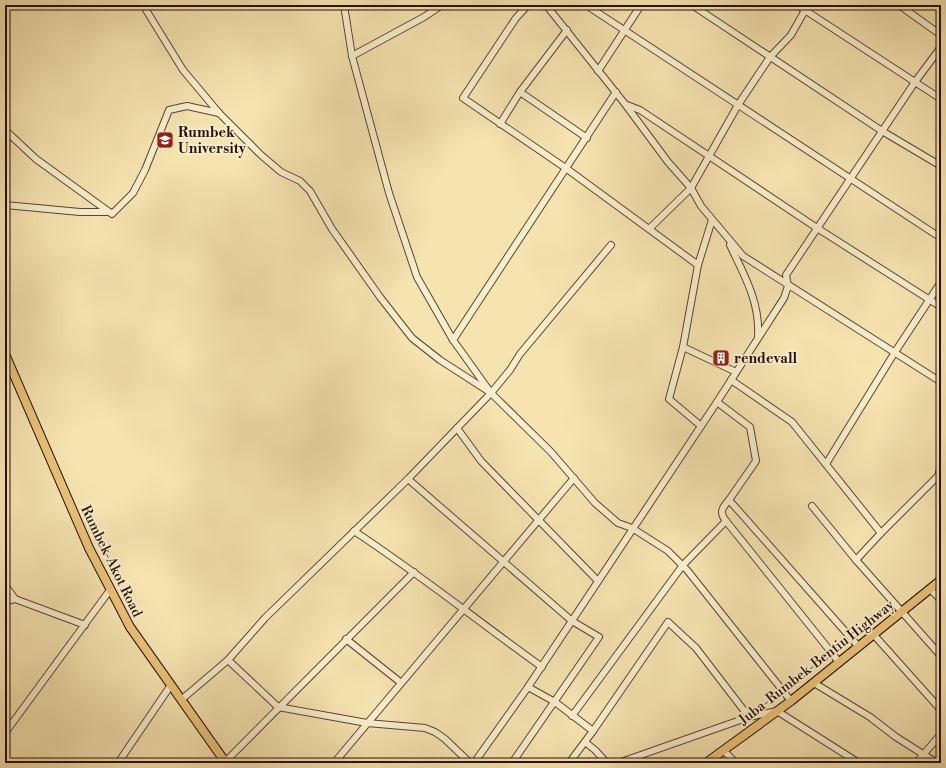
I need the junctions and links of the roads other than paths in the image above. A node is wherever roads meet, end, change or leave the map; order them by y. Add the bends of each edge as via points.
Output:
1 (143, 5) edge
2 (344, 5) edge
3 (442, 5) edge
4 (450, 5) edge
5 (528, 5) edge
6 (546, 5) edge
7 (586, 5) edge
8 (641, 5) edge
9 (692, 5) edge
10 (797, 5) edge
11 (900, 5) edge
12 (806, 7) edge
13 (566, 30) junction
14 (624, 30) junction
15 (941, 34) edge
16 (941, 47) edge
17 (352, 56) junction
18 (770, 57) junction
19 (598, 71) junction
20 (915, 82) junction
21 (520, 92) junction
22 (616, 92) junction
23 (941, 99) edge
24 (625, 104) junction
25 (738, 105) junction
26 (219, 112) junction
27 (500, 124) junction
28 (5, 130) edge
29 (882, 131) junction
30 (587, 138) junction
31 (709, 157) junction
32 (941, 166) edge
33 (567, 169) junction
34 (850, 179) junction
35 (691, 188) junction
36 (5, 205) edge
37 (109, 212) junction
38 (712, 220) junction
39 (650, 228) junction
40 (817, 228) junction
41 (941, 238) edge
42 (728, 240) junction
43 (611, 245) dead end
44 (698, 265) junction
45 (941, 282) edge
46 (788, 286) junction
47 (929, 299) junction
48 (941, 307) edge
49 (758, 338) junction
50 (453, 340) junction
51 (683, 347) junction
52 (895, 352) junction
53 (5, 354) edge
54 (736, 372) junction
55 (731, 380) junction
56 (941, 382) edge
57 (491, 392) junction
58 (717, 402) junction
59 (701, 426) junction
60 (458, 428) junction
61 (826, 464) junction
62 (941, 465) edge
63 (574, 478) junction
64 (408, 480) junction
65 (729, 500) junction
66 (812, 506) dead end
67 (537, 520) junction
68 (726, 521) junction
69 (632, 528) junction
70 (354, 531) junction
71 (881, 533) junction
72 (856, 560) junction
73 (502, 562) junction
74 (683, 565) junction
75 (414, 572) junction
76 (941, 580) edge
77 (598, 582) junction
78 (5, 585) edge
79 (930, 589) junction
80 (110, 590) junction
81 (15, 599) junction
82 (941, 600) edge
83 (5, 602) edge
84 (462, 609) junction
85 (902, 612) junction
86 (572, 621) junction
87 (85, 625) junction
88 (874, 635) junction
89 (346, 640) junction
90 (859, 646) junction
91 (941, 656) edge
92 (228, 660) junction
93 (839, 662) junction
94 (542, 667) junction
95 (400, 682) junction
96 (814, 683) junction
97 (171, 685) junction
98 (528, 687) junction
99 (181, 700) junction
100 (791, 701) junction
101 (555, 702) junction
102 (278, 707) junction
103 (941, 710) edge
104 (777, 711) junction
105 (572, 716) junction
106 (749, 718) junction
107 (367, 723) junction
108 (593, 731) junction
109 (5, 733) edge
110 (941, 734) edge
111 (585, 742) junction
112 (723, 750) junction
113 (924, 754) junction
114 (849, 760) edge
115 (225, 762) edge
116 (118, 763) edge
117 (334, 763) edge
118 (470, 763) edge
119 (474, 763) edge
120 (512, 763) edge
121 (569, 763) edge
122 (607, 763) edge
123 (618, 763) edge
124 (706, 763) edge
125 (736, 763) edge
126 (859, 763) edge
127 (916, 763) edge
128 (937, 763) edge

1 - 26 street via 183,70
2 - 17 street
3 - 4 street
3 - 17 street
5 - 27 street via 516,18 463,98
6 - 13 street
7 - 14 street
8 - 14 street
9 - 18 street
10 - 12 street
11 - 15 street
12 - 18 street via 791,35
12 - 20 street
13 - 19 street
13 - 21 street
14 - 19 street
14 - 25 street
16 - 20 street
17 - 50 street via 381,166 418,277
18 - 25 street
18 - 29 street
19 - 22 street
20 - 23 street
20 - 29 street
21 - 27 street
21 - 30 street
22 - 24 street
22 - 30 street
24 - 31 street via 640,110
24 - 35 street via 668,162
25 - 31 street
25 - 34 street
26 - 37 street via 187,106 169,110 133,193 112,214
26 - 57 street via 261,155 281,172 300,181 310,191 332,228 412,338 440,360
27 - 33 street
28 - 37 street via 36,159
29 - 32 street
29 - 34 street
30 - 33 street
31 - 35 street
31 - 40 street
33 - 39 street
33 - 50 street
34 - 40 street
34 - 41 street
35 - 38 street
35 - 39 street
36 - 37 street
38 - 42 street
38 - 44 street
39 - 44 street
40 - 46 street via 786,275
40 - 47 street
42 - 46 street via 743,256
42 - 49 street via 750,287 759,326
43 - 57 street
44 - 51 street
45 - 47 street
46 - 49 street via 784,298
46 - 52 street
47 - 48 street
47 - 52 street
49 - 54 street
50 - 57 street
51 - 54 street
51 - 59 street via 669,399
52 - 56 street
52 - 61 street
53 - 80 main road, Rumbek-Akot Road via 89,548
54 - 55 street
55 - 58 street
55 - 61 street via 792,422
57 - 60 street
57 - 63 street
58 - 59 street
58 - 65 street via 750,427 756,461
59 - 69 street
60 - 64 street
60 - 67 street via 481,461
61 - 71 street
62 - 71 street via 938,476
63 - 67 street
63 - 69 street via 618,523
64 - 70 street
64 - 73 street
65 - 68 street via 721,512
65 - 90 street
66 - 72 street
67 - 73 street
67 - 77 street
68 - 74 street
68 - 93 street
69 - 74 street via 668,551
69 - 77 street
70 - 75 street
70 - 92 street via 265,618
71 - 72 street
72 - 85 street
73 - 84 street
73 - 86 street
74 - 100 street
74 - 105 street
75 - 84 street
75 - 89 street
76 - 79 main road, Juba-Rumbek-Bentiu Highway
77 - 86 street
78 - 81 street
79 - 82 street
79 - 85 main road, Juba-Rumbek-Bentiu Highway
80 - 87 street
80 - 97 main road, Rumbek-Akot Road via 130,627
81 - 83 street
81 - 87 street
84 - 94 street
84 - 95 street
85 - 88 main road, Juba-Rumbek-Bentiu Highway
85 - 91 street
86 - 94 street
86 - 101 street via 599,637
87 - 109 street
88 - 90 main road, Juba-Rumbek-Bentiu Highway
88 - 103 street
89 - 95 street
89 - 102 street
90 - 93 main road, Juba-Rumbek-Bentiu Highway
92 - 99 street
92 - 102 street
93 - 96 main road, Juba-Rumbek-Bentiu Highway
94 - 98 street
95 - 107 street
96 - 100 main road, Juba-Rumbek-Bentiu Highway
96 - 113 street
97 - 99 main road, Rumbek-Akot Road
97 - 116 street
98 - 101 street
98 - 119 street
99 - 115 main road, Rumbek-Akot Road
100 - 104 main road, Juba-Rumbek-Bentiu Highway
101 - 105 street
101 - 120 street
102 - 107 street
102 - 115 street
104 - 106 street
104 - 112 main road, Juba-Rumbek-Bentiu Highway
104 - 114 street
105 - 108 street
106 - 108 street via 696,648 668,622
106 - 123 street
107 - 117 street
107 - 118 street via 425,728 445,739
108 - 111 street
110 - 113 street
111 - 121 street
111 - 122 street
112 - 124 main road, Juba-Rumbek-Bentiu Highway
112 - 125 street
113 - 127 street
113 - 128 street
114 - 126 street

